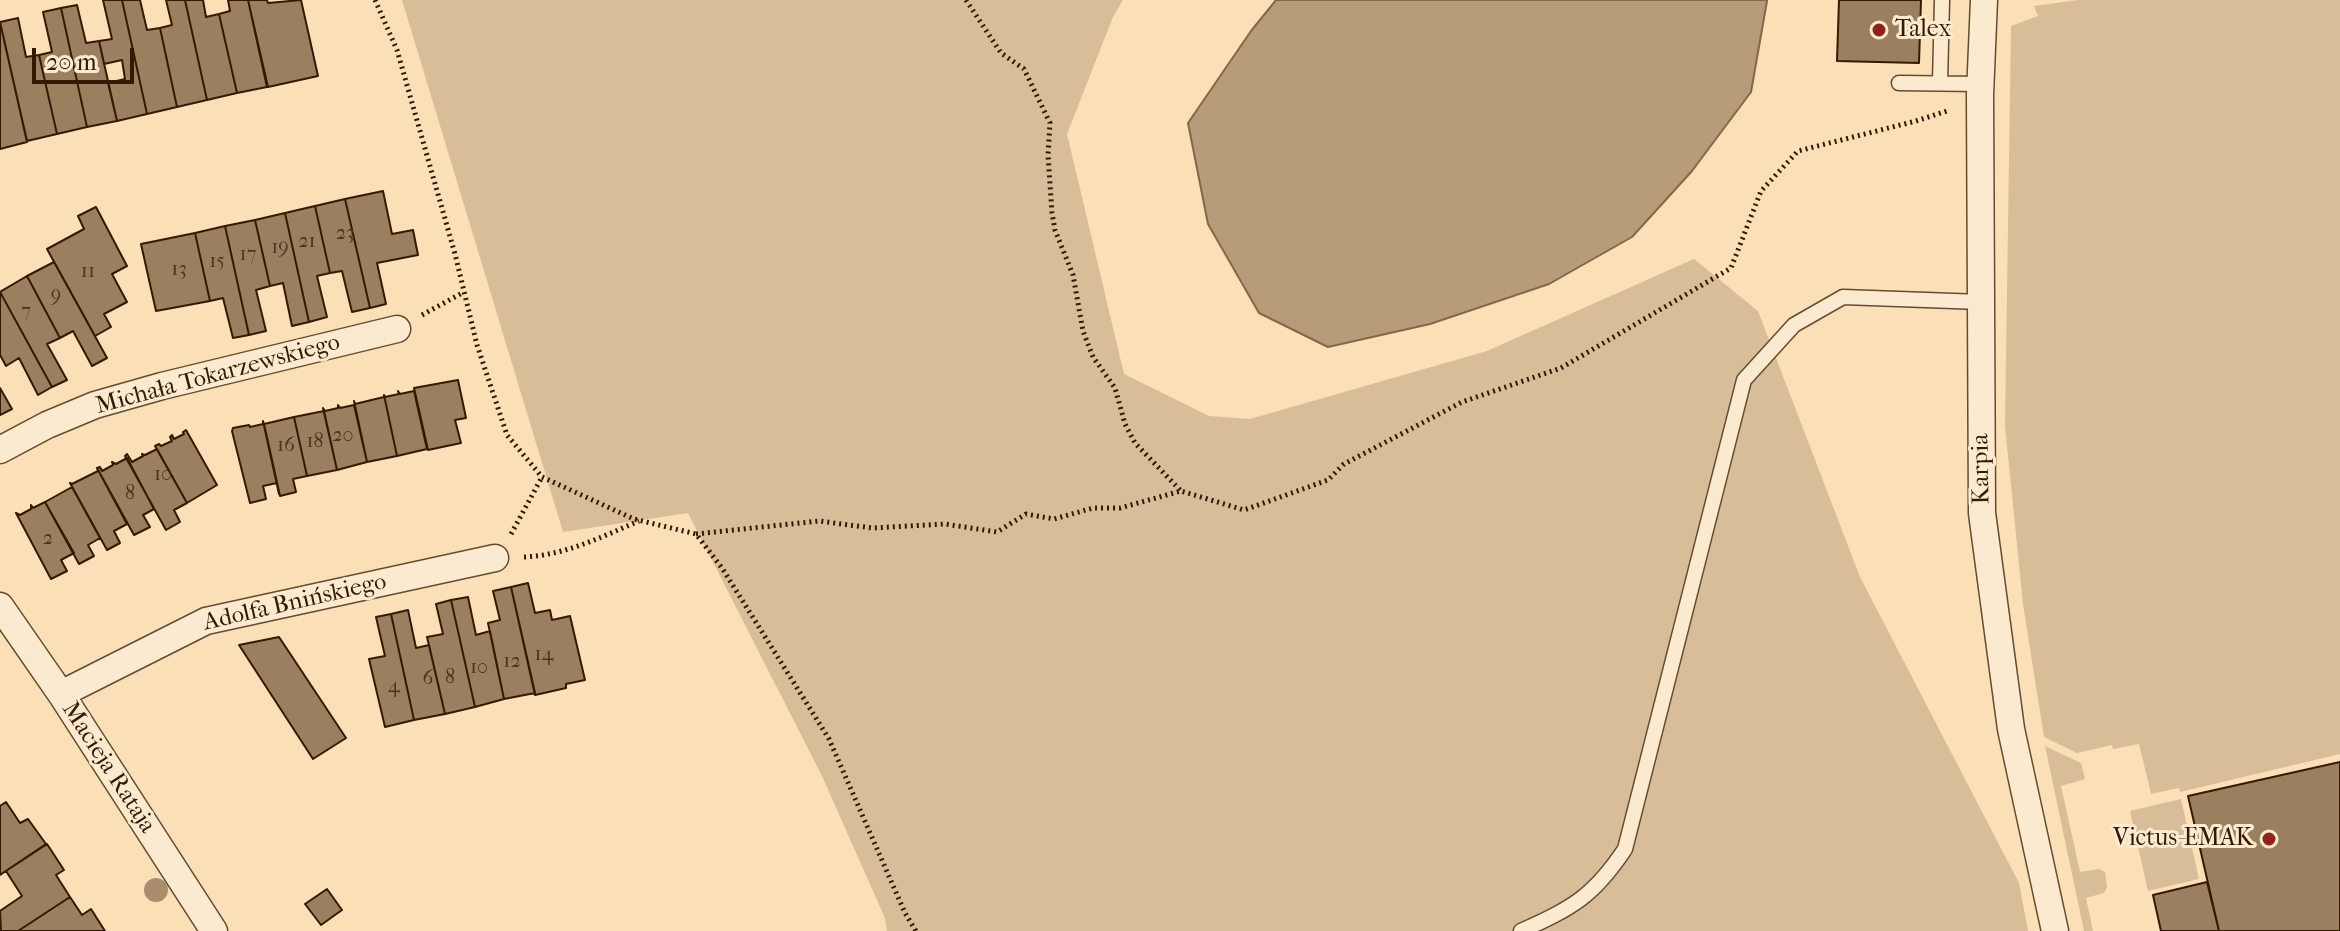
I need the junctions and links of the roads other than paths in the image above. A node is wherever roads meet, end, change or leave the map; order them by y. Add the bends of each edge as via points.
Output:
1 (1942, 0) edge
2 (1984, 0) edge
3 (1899, 83) dead end
4 (1940, 83) junction
5 (1980, 89) junction
6 (1981, 302) junction
7 (397, 329) road end
8 (0, 450) edge
9 (495, 558) road end
10 (2, 614) edge
11 (61, 694) junction
12 (214, 931) edge
13 (1521, 931) edge
14 (2055, 931) edge

1 - 4 lane
2 - 5 street, Karpia
3 - 4 lane
4 - 5 lane
5 - 6 street, Karpia
6 - 13 lane via 1843,297 1794,325 1744,380 1625,849 1604,880 1566,911
6 - 14 street, Karpia via 1982,513 2011,729
7 - 8 street, Michała Tokarzewskiego via 95,405
9 - 11 street, Adolfa Bnińskiego via 206,621
10 - 11 street, Macieja Rataja
11 - 12 street, Macieja Rataja

